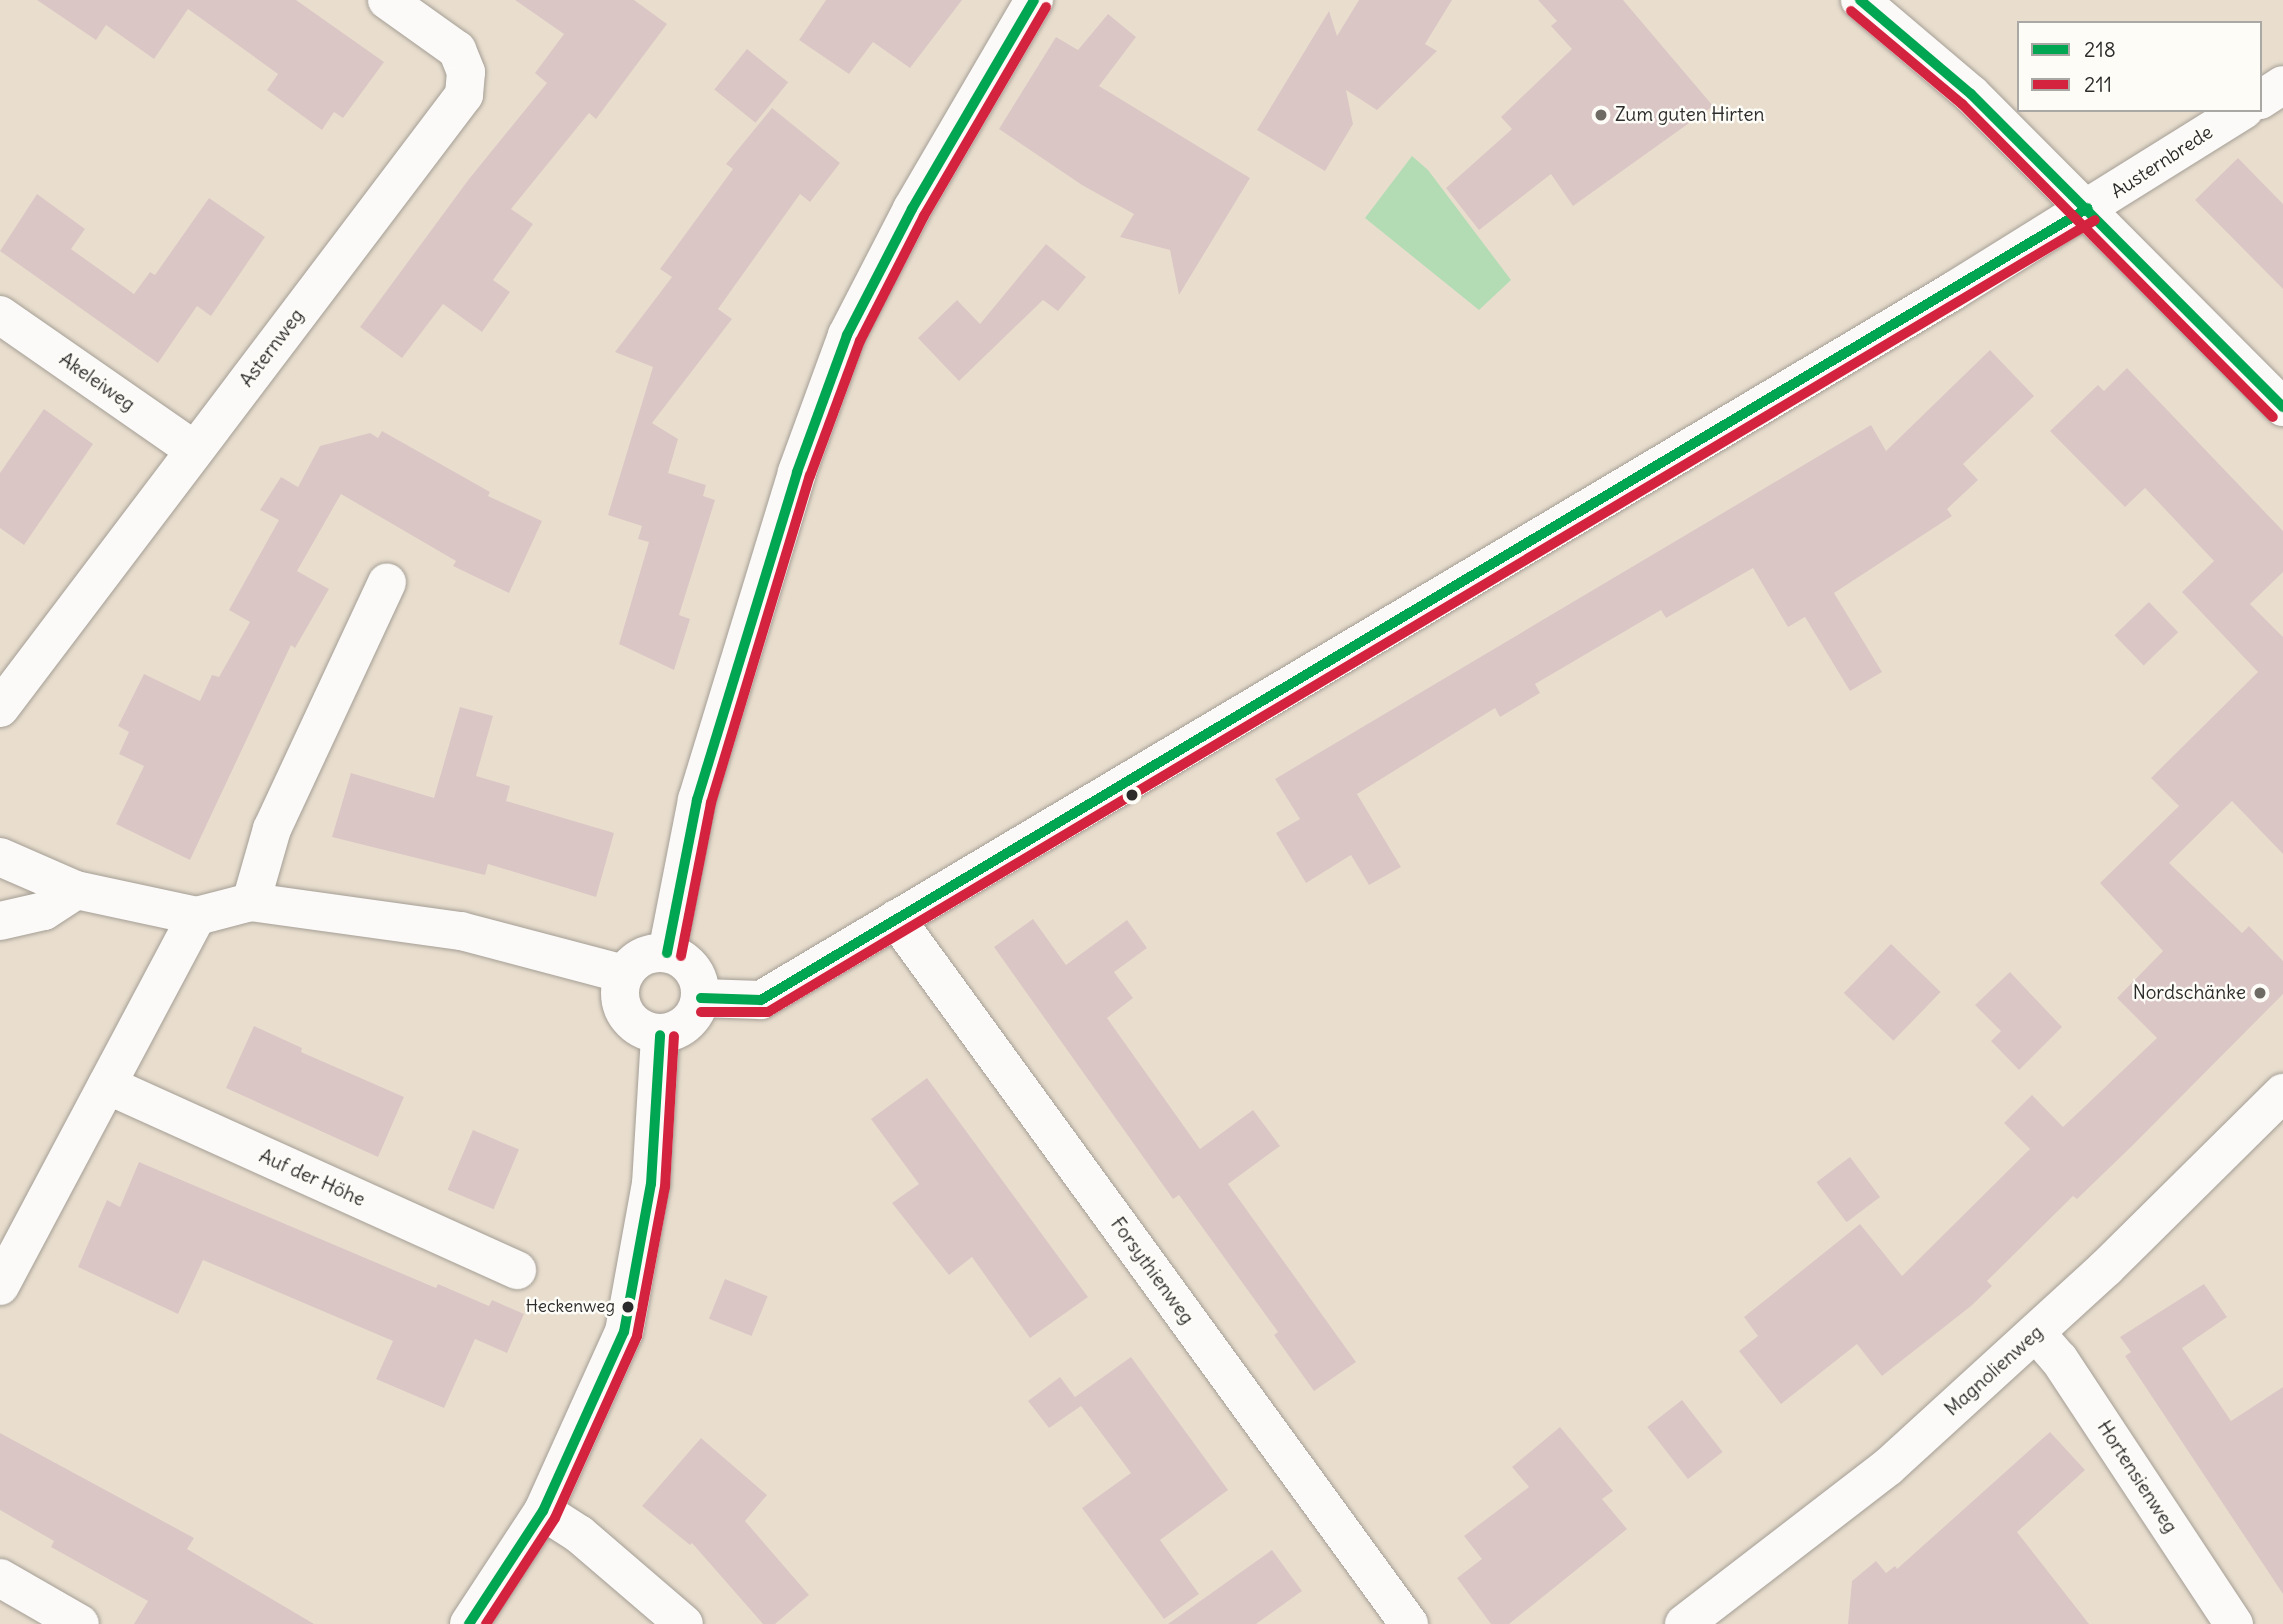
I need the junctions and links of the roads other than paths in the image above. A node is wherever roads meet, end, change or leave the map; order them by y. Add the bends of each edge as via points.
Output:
1 (387, 0) edge
2 (1034, 0) edge
3 (1860, 0) edge
4 (2283, 85) edge
5 (2262, 99) edge
6 (2241, 112) edge
7 (2088, 208) junction
8 (0, 315) edge
9 (2283, 407) edge
10 (194, 450) junction
11 (387, 582) dead end
12 (0, 708) edge
13 (0, 857) edge
14 (76, 890) junction
15 (251, 902) junction
16 (197, 916) junction
17 (896, 919) junction
18 (0, 921) edge
19 (667, 953) junction
20 (624, 974) junction
21 (701, 998) junction
22 (660, 1035) junction
23 (107, 1085) junction
24 (2283, 1093) edge
25 (517, 1270) dead end
26 (0, 1286) edge
27 (2036, 1334) junction
28 (542, 1511) junction
29 (0, 1578) edge
30 (80, 1624) edge
31 (469, 1624) edge
32 (684, 1624) edge
33 (1409, 1624) edge
34 (1684, 1624) edge
35 (2234, 1624) edge

1 - 10 street, Asternweg via 457,50 466,72 464,95
2 - 19 street via 912,209 847,335 797,472 697,800
3 - 7 street via 1971,94
4 - 5 street
6 - 7 street, Austernbrede
7 - 9 street
7 - 17 street, Austernbrede
8 - 10 street, Akeleiweg
10 - 12 street, Asternweg
11 - 15 street via 272,829
13 - 14 street
14 - 16 street
14 - 18 street via 44,911
15 - 16 street
15 - 20 street via 461,931
16 - 23 street
17 - 21 street, Austernbrede via 761,1000
17 - 33 street, Forsythienweg
19 - 20 street via 650,954
19 - 21 street via 693,969
20 - 22 street via 619,995 625,1015 640,1029
21 - 22 street via 688,1024
22 - 28 street via 651,1184 624,1332
23 - 25 street, Auf der Höhe
23 - 26 street
24 - 27 street, Magnolienweg
27 - 34 street, Magnolienweg via 1888,1467
27 - 35 street, Hortensienweg via 2059,1359
28 - 31 street
28 - 32 street via 579,1534
29 - 30 street

